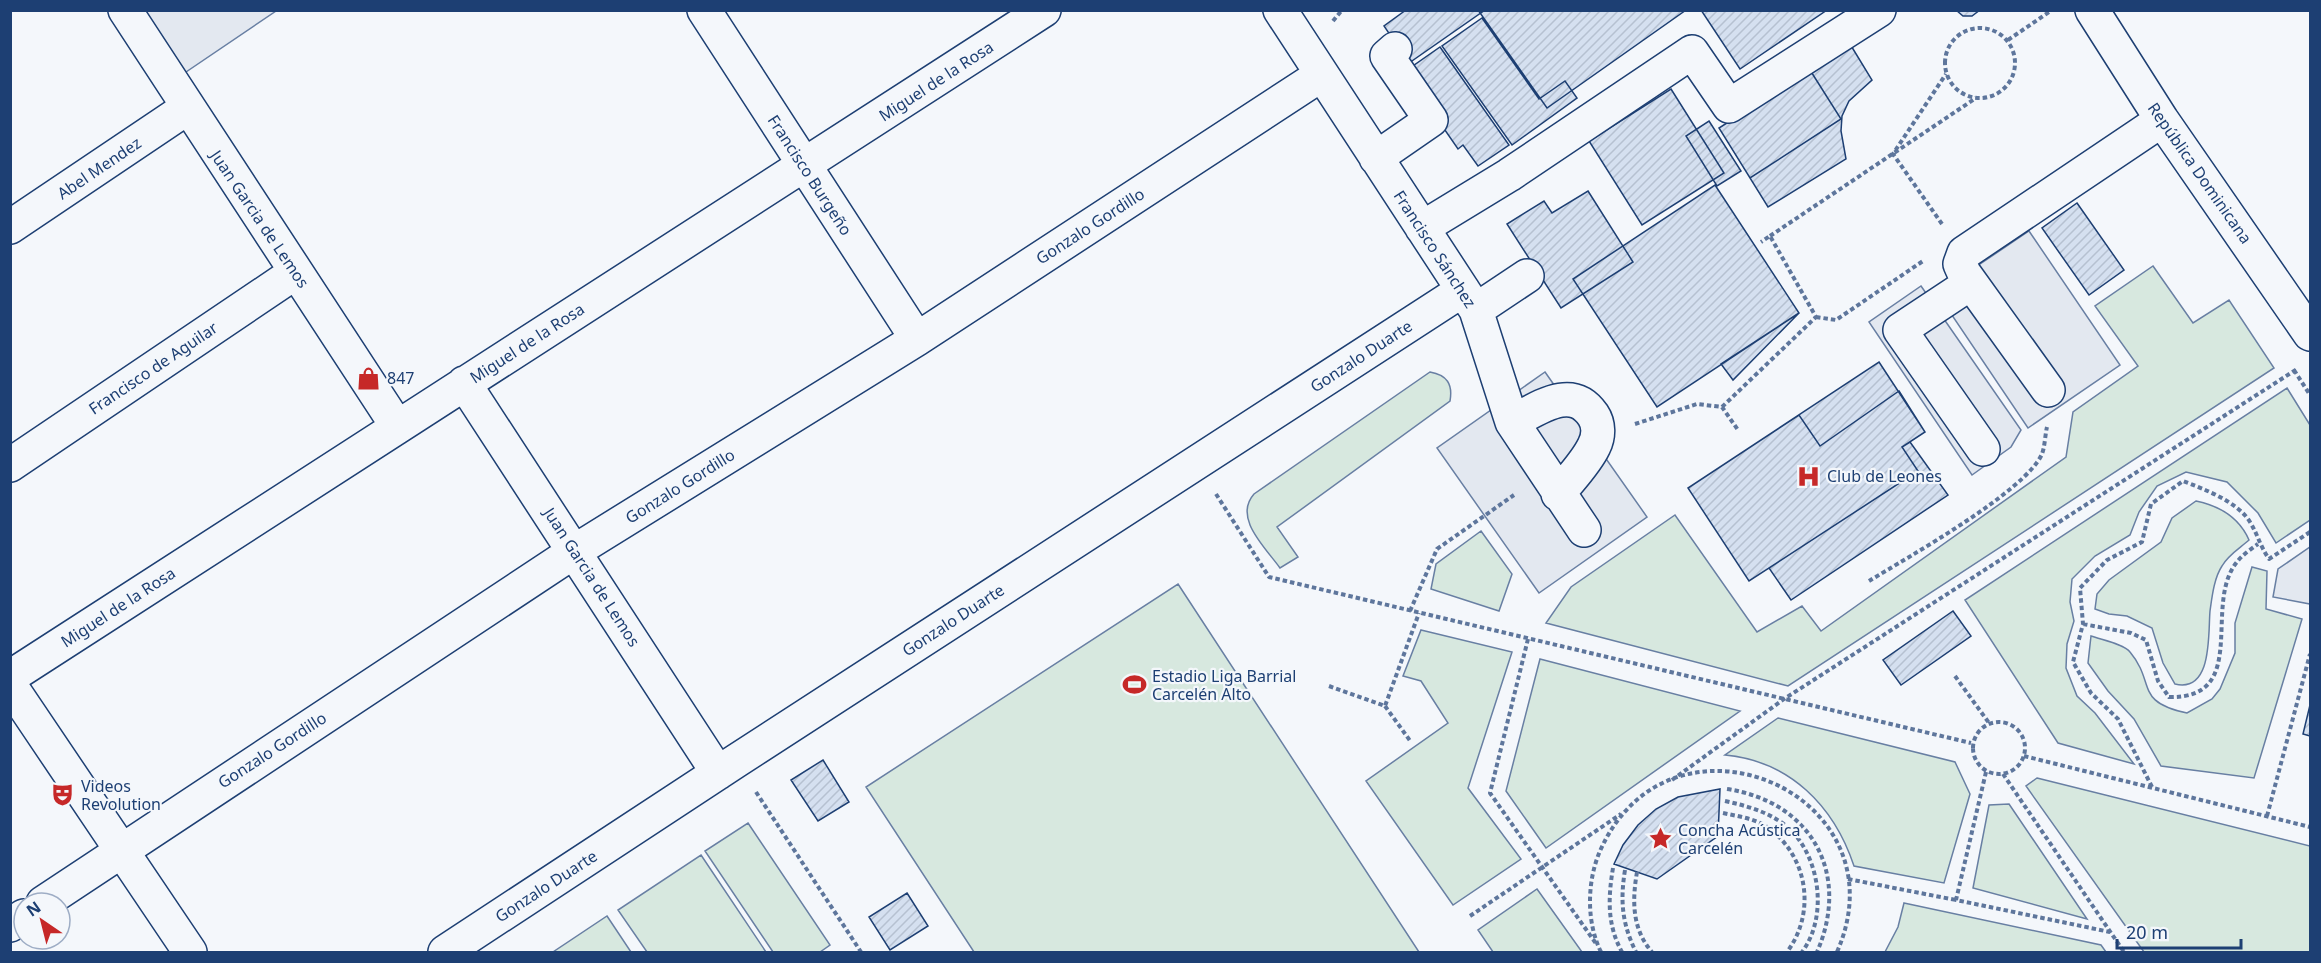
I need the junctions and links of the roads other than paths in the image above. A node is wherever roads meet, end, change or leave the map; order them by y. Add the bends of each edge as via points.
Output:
1 (125, 10) edge
2 (704, 10) edge
3 (1044, 10) edge
4 (1280, 10) edge
5 (1879, 10) edge
6 (2092, 10) edge
7 (1395, 49) dead end
8 (1321, 75) junction
9 (187, 108) junction
10 (2162, 120) junction
11 (1376, 158) junction
12 (805, 167) junction
13 (10, 227) edge
14 (1422, 228) junction
15 (1963, 259) junction
16 (296, 272) junction
17 (1527, 276) dead end
18 (2300, 295) edge
19 (1469, 300) junction
20 (2310, 334) edge
21 (917, 339) junction
22 (464, 383) junction
23 (2048, 390) road end
24 (1512, 422) junction
25 (397, 426) junction
26 (1983, 449) dead end
27 (10, 465) edge
28 (1551, 484) junction
29 (1584, 530) dead end
30 (575, 551) junction
31 (10, 677) edge
32 (10, 685) edge
33 (727, 767) junction
34 (121, 849) junction
35 (60, 891) edge
36 (190, 952) edge
37 (445, 952) edge

1 - 9 street, Juan Garcia de Lemos
2 - 12 street, Francisco Burgeño
3 - 12 street, Miguel de la Rosa
4 - 8 street, Francisco Sánchez
5 - 14 street via 1729,106 1692,52 1509,175
6 - 10 street, República Dominicana
7 - 11 street via 1387,56 1431,120
8 - 11 street, Francisco Sánchez
8 - 21 street, Gonzalo Gordillo
9 - 13 street, Abel Mendez
9 - 16 street, Juan Garcia de Lemos
10 - 15 street
10 - 18 street, República Dominicana
11 - 14 street, Francisco Sánchez
12 - 21 street, Francisco Burgeño
12 - 22 street, Miguel de la Rosa
14 - 19 street, Francisco Sánchez
15 - 23 street
15 - 26 street via 1900,330
16 - 25 street, Juan Garcia de Lemos
16 - 27 street, Francisco de Aguilar
17 - 19 street, Gonzalo Duarte
18 - 20 street, República Dominicana
19 - 24 street, Francisco Sánchez
19 - 33 street, Gonzalo Duarte via 1196,463
21 - 30 street, Gonzalo Gordillo
22 - 25 street, Miguel de la Rosa
22 - 30 street, Juan Garcia de Lemos
24 - 28 street, Francisco Sánchez
24 - 28 street via 1558,399 1573,399 1586,406 1595,418 1598,433 1594,447
25 - 31 street, Miguel de la Rosa
28 - 29 street, Francisco Sánchez
30 - 33 street, Juan Garcia de Lemos
30 - 34 street, Gonzalo Gordillo
32 - 34 street
33 - 37 street, Gonzalo Duarte
34 - 35 street, Gonzalo Gordillo
34 - 36 street

